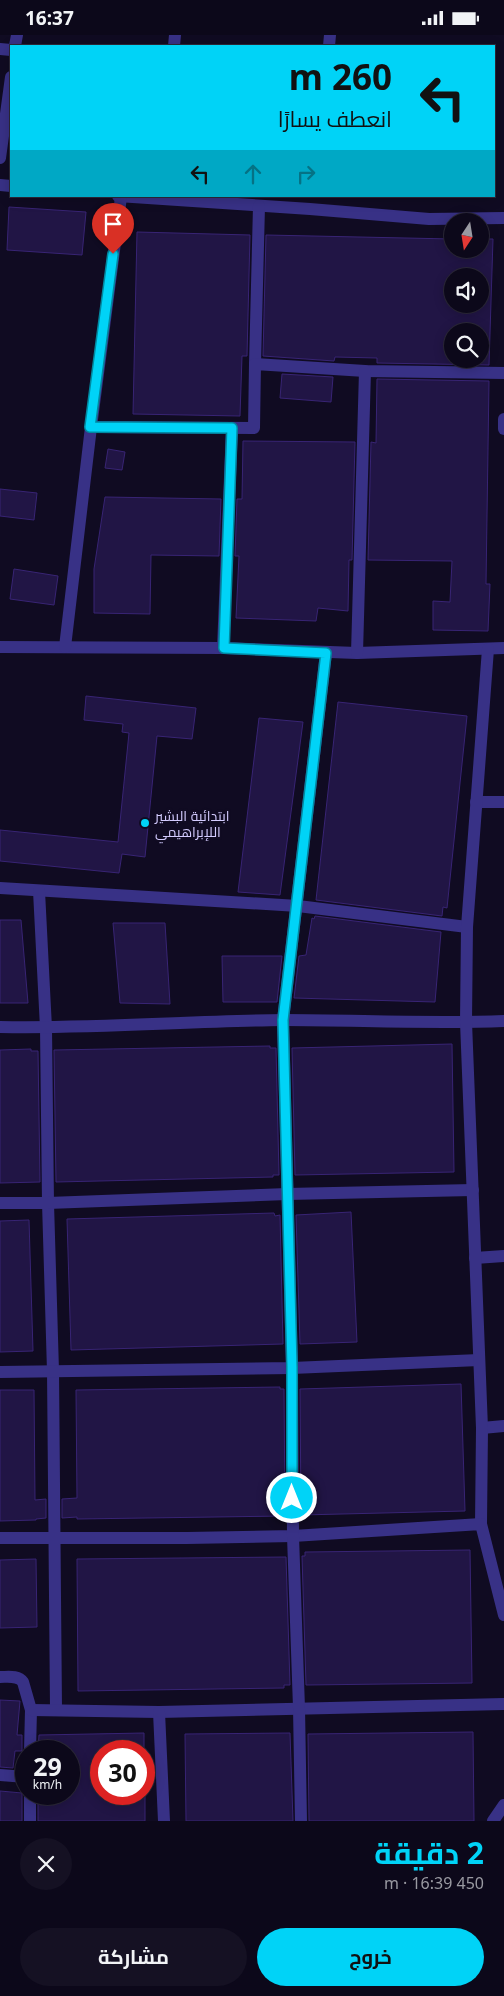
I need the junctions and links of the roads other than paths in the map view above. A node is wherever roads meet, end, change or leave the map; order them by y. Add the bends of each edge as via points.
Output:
1 (10, 84) edge
2 (0, 158) edge
3 (119, 197) edge
4 (133, 197) edge
5 (311, 203) edge
6 (259, 206) junction
7 (504, 218) edge
8 (255, 364) junction
9 (365, 371) junction
10 (504, 373) edge
11 (504, 419) edge
12 (504, 425) edge
13 (90, 427) junction
14 (232, 428) junction
15 (504, 429) edge
16 (0, 647) edge
17 (65, 647) junction
18 (504, 647) edge
19 (224, 648) junction
20 (488, 649) junction
21 (326, 653) junction
22 (357, 653) junction
23 (476, 802) junction
24 (504, 802) edge
25 (0, 888) edge
26 (39, 891) junction
27 (298, 906) junction
28 (467, 927) junction
29 (283, 1020) junction
30 (504, 1021) edge
31 (466, 1022) junction
32 (0, 1027) edge
33 (46, 1028) junction
34 (473, 1190) junction
35 (286, 1194) junction
36 (0, 1203) edge
37 (48, 1203) junction
38 (504, 1256) edge
39 (475, 1258) junction
40 (479, 1360) junction
41 (292, 1367) junction
42 (53, 1371) junction
43 (0, 1372) edge
44 (504, 1426) edge
45 (482, 1427) junction
46 (481, 1524) junction
47 (293, 1536) junction
48 (0, 1538) edge
49 (54, 1539) junction
50 (504, 1615) edge
51 (0, 1677) edge
52 (504, 1704) edge
53 (299, 1708) junction
54 (56, 1709) junction
55 (31, 1710) junction
56 (159, 1712) junction
57 (30, 1740) edge
58 (0, 1775) edge
59 (15, 1776) edge
60 (30, 1805) edge
61 (30, 1821) edge
62 (164, 1821) edge
63 (301, 1821) edge

1 - 2 street
3 - 13 street
4 - 6 street
5 - 6 street
5 - 7 street via 429,219
6 - 8 street
8 - 9 street
8 - 14 street via 254,428
9 - 10 street
9 - 22 street
11 - 12 street
12 - 15 street
13 - 14 street
13 - 17 street
14 - 19 street
16 - 17 street
17 - 19 street
18 - 20 street
19 - 21 street
20 - 22 street
20 - 23 street
21 - 22 street
21 - 27 street
23 - 24 street
23 - 28 street
25 - 26 street
26 - 27 street
26 - 33 street
27 - 28 street
27 - 29 street
28 - 31 street
29 - 31 street
29 - 33 street
29 - 35 street
30 - 31 street
31 - 34 street
32 - 33 street
33 - 37 street
34 - 35 street
34 - 39 street
35 - 37 street
35 - 41 street
36 - 37 street
37 - 42 street
38 - 39 street
39 - 40 street
40 - 41 street
40 - 45 street
41 - 42 street
41 - 47 street
42 - 43 street
42 - 49 street
44 - 45 street
45 - 46 street
46 - 47 street
46 - 50 street
47 - 49 street
47 - 53 street
48 - 49 street
49 - 54 street
51 - 55 street via 21,1679
52 - 53 street
53 - 56 street
53 - 63 street
54 - 55 street
54 - 56 street
55 - 57 street
56 - 62 street
58 - 59 street
60 - 61 street

